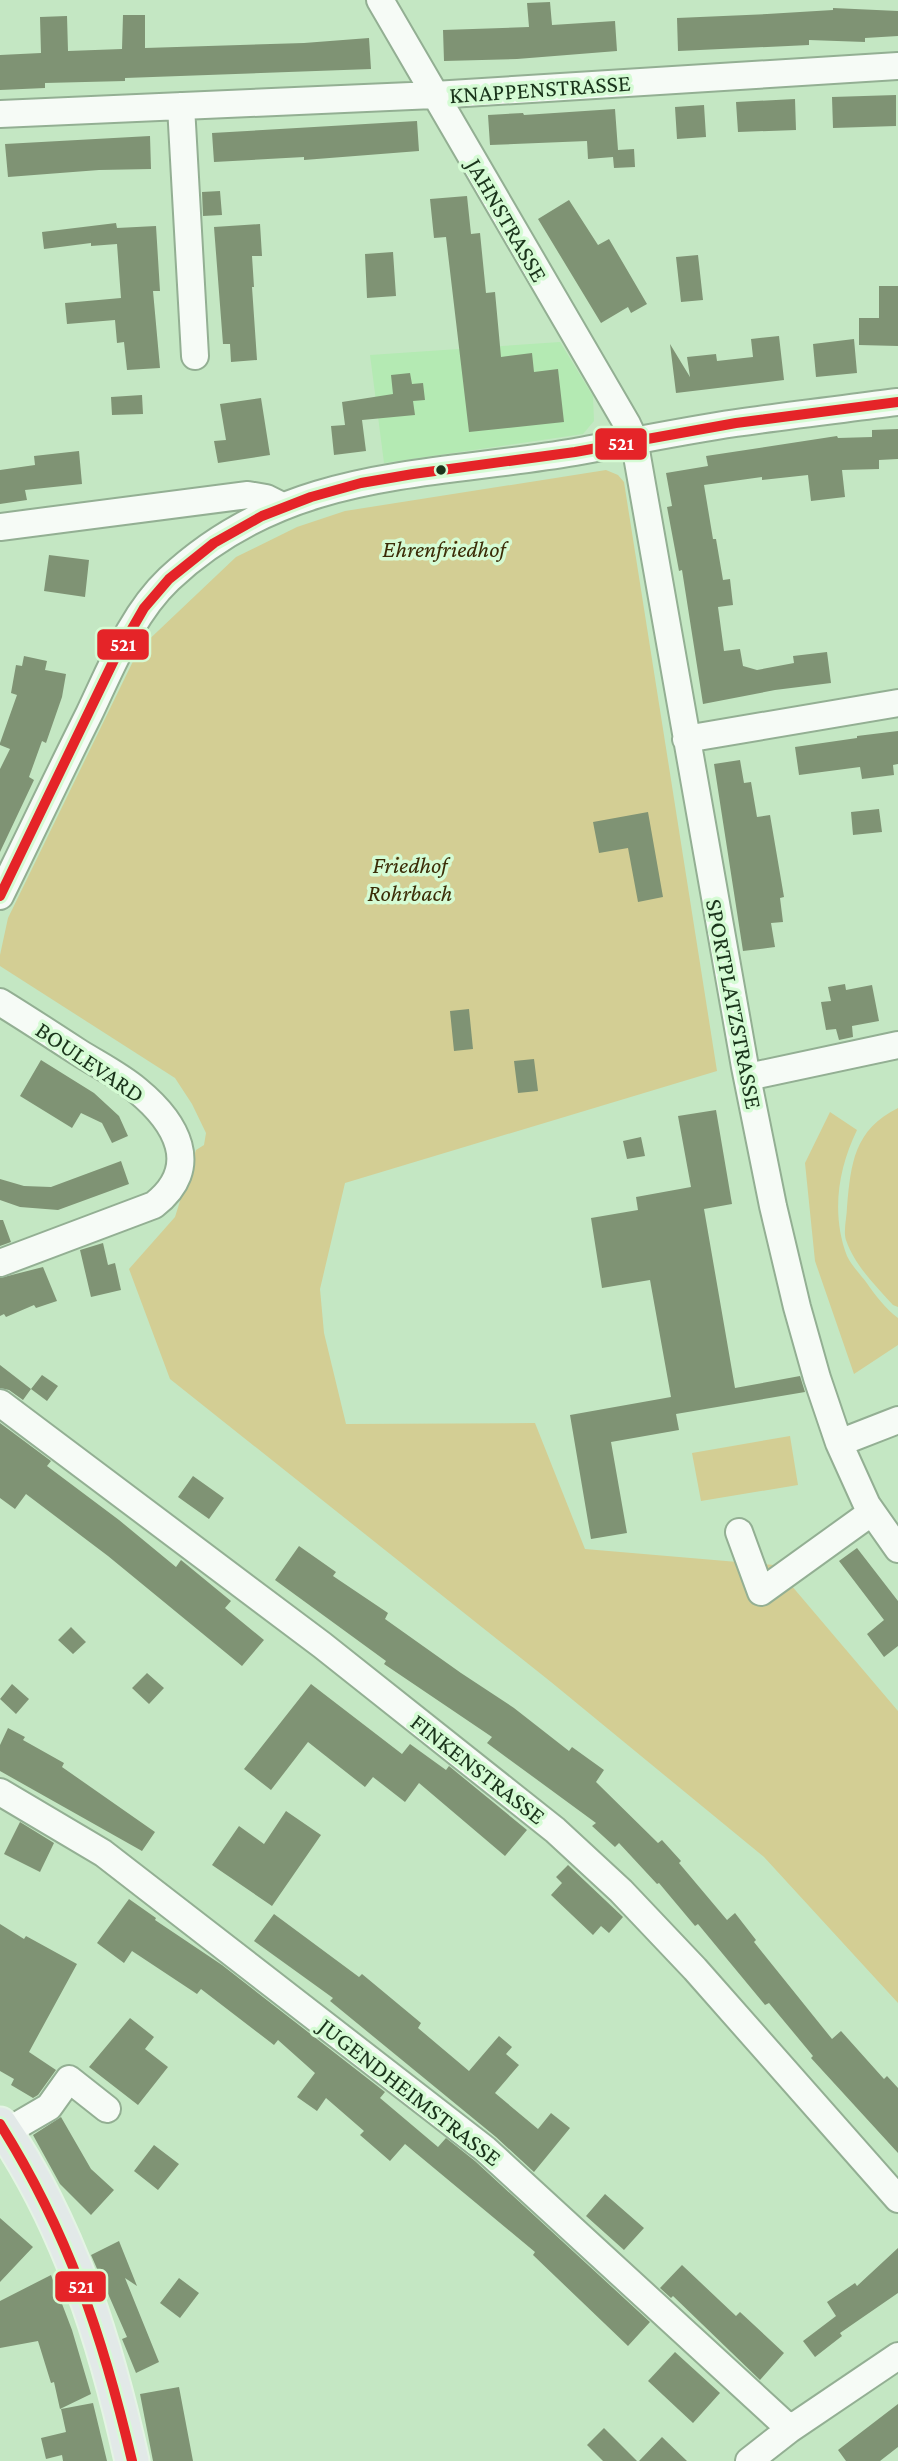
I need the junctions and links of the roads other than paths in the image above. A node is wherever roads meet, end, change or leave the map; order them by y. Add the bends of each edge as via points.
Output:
1 (380, 0) edge
2 (898, 66) edge
3 (434, 95) junction
4 (181, 106) junction
5 (0, 114) edge
6 (195, 356) dead end
7 (898, 402) edge
8 (634, 439) junction
9 (282, 506) junction
10 (0, 527) edge
11 (898, 703) edge
12 (686, 739) junction
13 (0, 896) edge
14 (0, 1002) edge
15 (898, 1045) edge
16 (748, 1077) junction
17 (0, 1263) edge
18 (0, 1403) edge
19 (898, 1420) edge
20 (839, 1443) junction
21 (872, 1512) junction
22 (739, 1532) dead end
23 (898, 1549) edge
24 (0, 1792) edge
25 (107, 2109) dead end
26 (3, 2128) edge
27 (898, 2199) edge
28 (898, 2356) edge
29 (790, 2429) junction
30 (132, 2461) edge
31 (750, 2461) edge

1 - 3 street, JAHNSTRASSE
2 - 3 street, KNAPPENSTRASSE
3 - 4 street, KNAPPENSTRASSE
3 - 8 street, JAHNSTRASSE
4 - 5 street, KNAPPENSTRASSE
4 - 6 street
7 - 8 street
8 - 9 street via 575,452 372,480
8 - 12 street, SPORTPLATZSTRASSE
9 - 10 street via 248,495
9 - 13 street via 238,527 202,552 148,603 115,660
11 - 12 street
12 - 16 street, SPORTPLATZSTRASSE
14 - 17 street, BOULEVARD via 136,1089 176,1134 181,1156 169,1193 154,1205
15 - 16 street
16 - 20 street, SPORTPLATZSTRASSE via 797,1307
18 - 27 street, FINKENSTRASSE via 322,1645 555,1830 695,1969
19 - 20 street
20 - 21 street, SPORTPLATZSTRASSE
21 - 22 street via 761,1592
21 - 23 street, SPORTPLATZSTRASSE
24 - 29 street, JUGENDHEIMSTRASSE via 103,1853 485,2149
25 - 26 street via 69,2079 49,2107
26 - 30 main road via 37,2185 76,2270 118,2396
28 - 29 street
29 - 31 street

